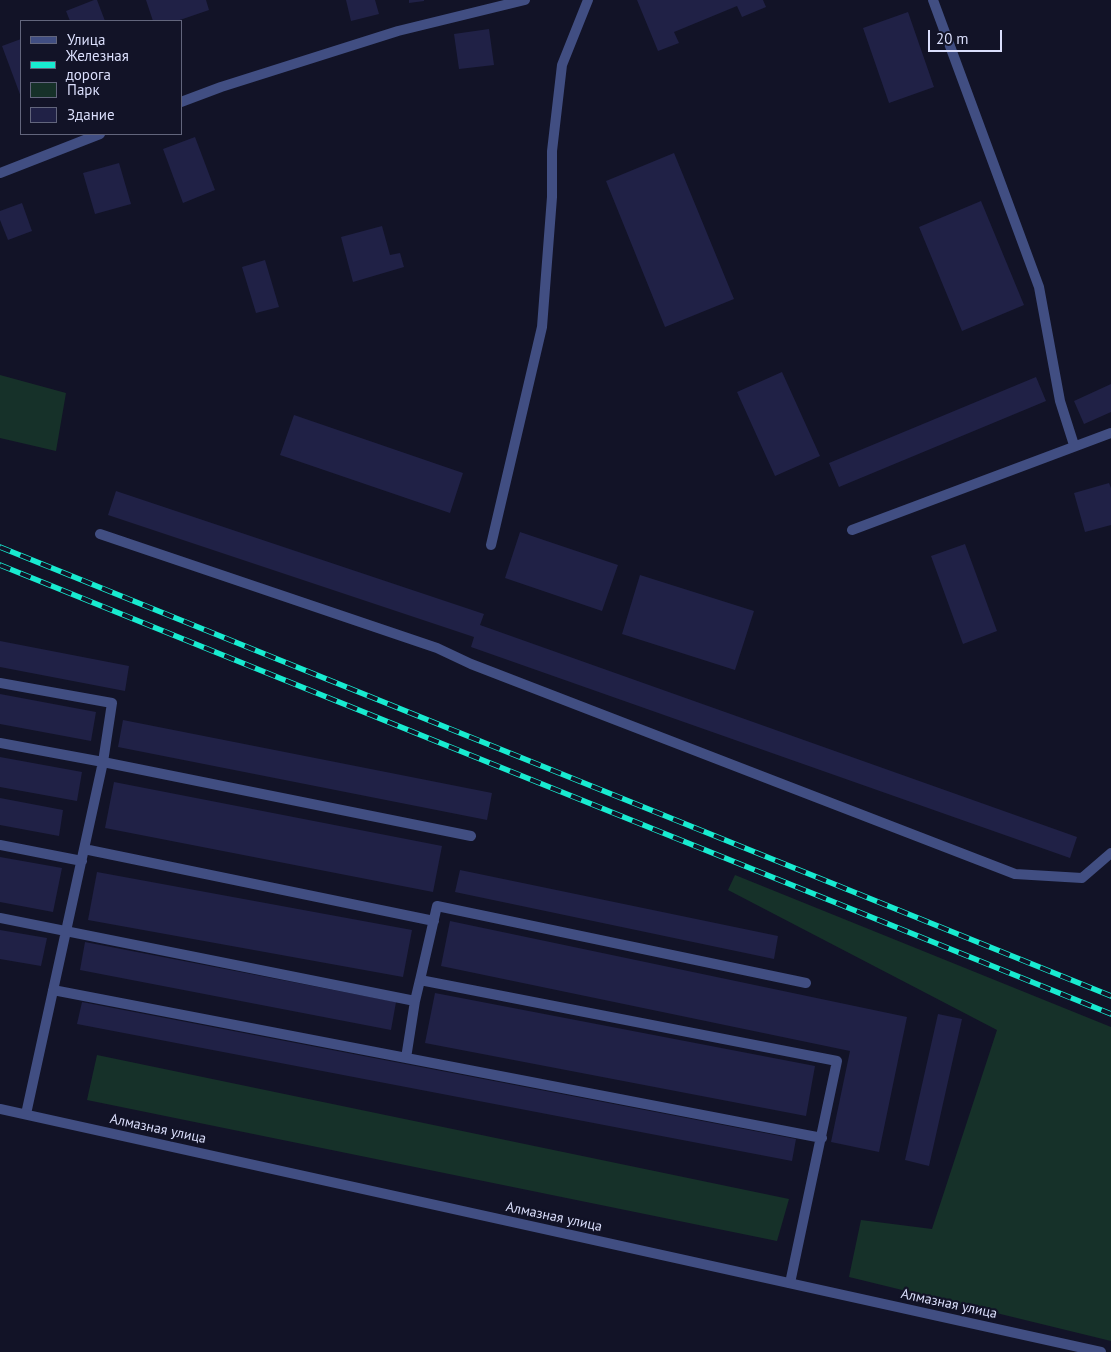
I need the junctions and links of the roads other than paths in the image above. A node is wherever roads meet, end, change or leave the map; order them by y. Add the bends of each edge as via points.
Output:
1 (525, 0) edge
2 (588, 0) edge
3 (933, 0) edge
4 (182, 102) edge
5 (97, 135) edge
6 (0, 173) edge
7 (1111, 433) edge
8 (1074, 445) junction
9 (852, 530) dead end
10 (100, 534) dead end
11 (491, 545) dead end
12 (0, 683) edge
13 (0, 743) edge
14 (104, 762) junction
15 (471, 836) dead end
16 (0, 845) edge
17 (84, 850) junction
18 (1111, 853) edge
19 (82, 861) junction
20 (0, 918) edge
21 (434, 921) junction
22 (66, 931) junction
23 (420, 980) junction
24 (806, 983) dead end
25 (53, 990) junction
26 (416, 1000) junction
27 (406, 1058) junction
28 (0, 1109) edge
29 (26, 1114) junction
30 (822, 1138) junction
31 (790, 1283) junction
32 (1101, 1352) edge

1 - 4 street via 398,31
2 - 11 street via 562,64 552,151 552,196 542,326
3 - 8 street via 1039,287 1060,401
5 - 6 street
7 - 8 street
8 - 9 street
10 - 18 street via 437,648 471,664 1015,874 1082,878
12 - 14 street via 112,703
13 - 14 street
14 - 15 street
14 - 17 street
16 - 19 street
17 - 19 street
17 - 21 street
19 - 22 street
20 - 22 street
21 - 23 street
21 - 24 street via 437,906
22 - 25 street
22 - 26 street
23 - 26 street
23 - 30 street via 837,1061
25 - 27 street
25 - 29 street
26 - 27 street
27 - 30 street
28 - 29 street, Алмазная улица
29 - 31 street, Алмазная улица
30 - 31 street
31 - 32 street, Алмазная улица

